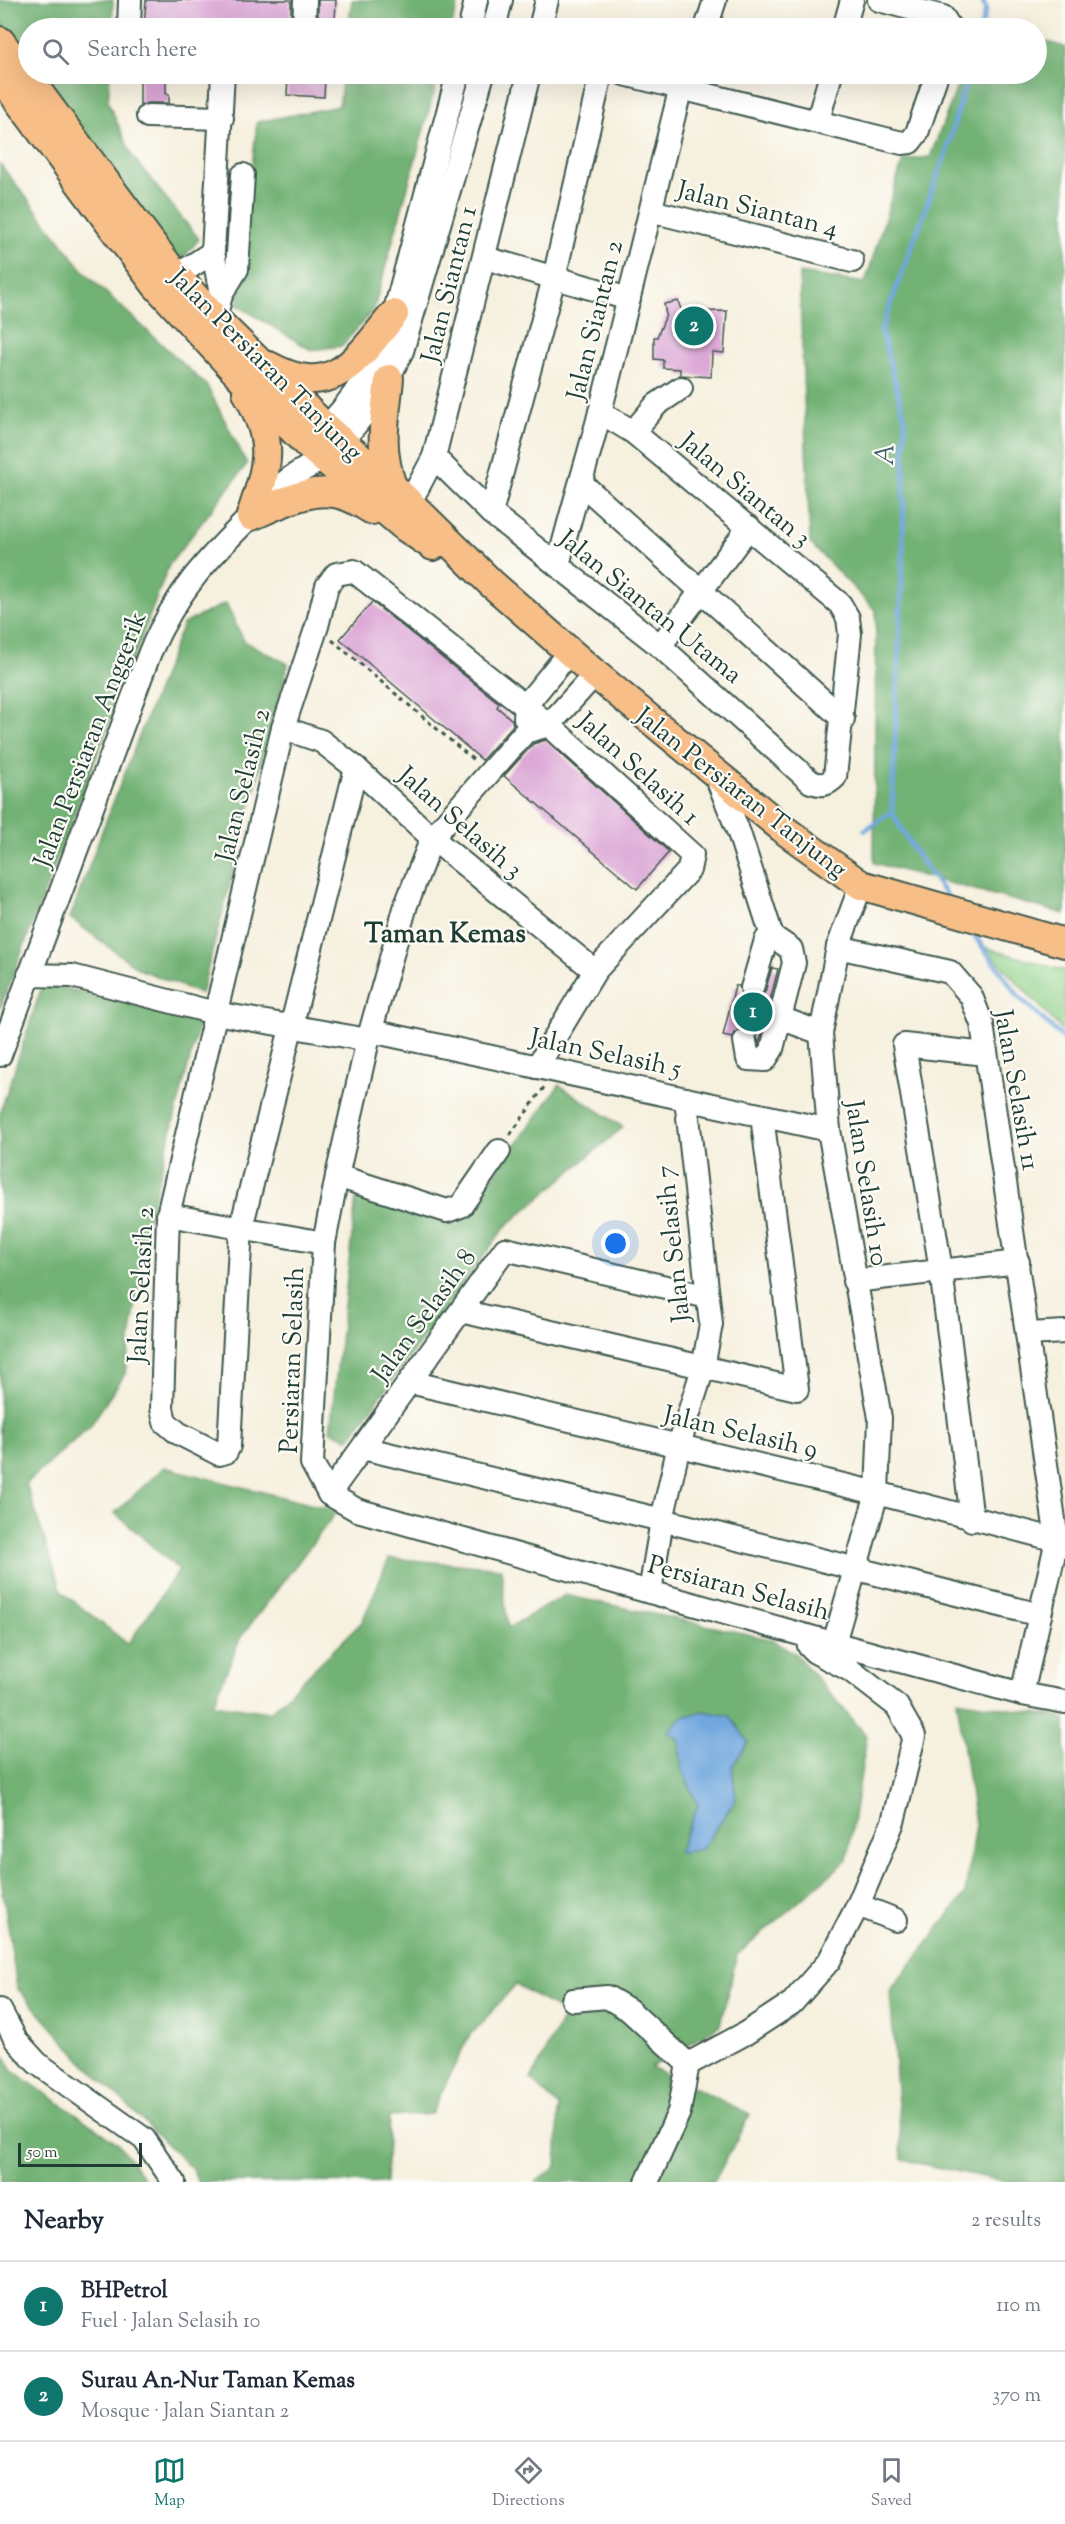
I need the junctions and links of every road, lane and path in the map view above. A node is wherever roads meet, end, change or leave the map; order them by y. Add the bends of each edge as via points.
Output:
1 (130, 0) edge
2 (305, 0) edge
3 (476, 0) edge
4 (501, 0) edge
5 (547, 0) edge
6 (715, 0) edge
7 (852, 0) edge
8 (879, 0) edge
9 (129, 18) edge
10 (304, 18) edge
11 (472, 18) edge
12 (496, 18) edge
13 (542, 18) edge
14 (709, 18) edge
15 (847, 18) edge
16 (944, 18) edge
17 (0, 41) edge
18 (18, 65) edge
19 (0, 76) edge
20 (32, 84) edge
21 (223, 84) edge
22 (455, 84) edge
23 (480, 84) edge
24 (527, 84) edge
25 (599, 84) edge
26 (687, 84) edge
27 (691, 84) edge
28 (828, 84) edge
29 (933, 84) edge
30 (148, 116) dead end
31 (222, 118) junction
32 (818, 120) junction
33 (243, 175) dead end
34 (651, 211) junction
35 (213, 252) junction
36 (485, 258) junction
37 (852, 261) dead end
38 (176, 276) junction
39 (554, 278) junction
40 (629, 299) junction
41 (218, 307) junction
42 (394, 314) junction
43 (247, 367) junction
44 (389, 379) junction
45 (681, 388) dead end
46 (600, 412) junction
47 (633, 432) junction
48 (324, 443) junction
49 (434, 457) junction
50 (581, 483) junction
51 (402, 506) junction
52 (491, 513) junction
53 (251, 516) junction
54 (749, 527) junction
55 (558, 566) junction
56 (336, 574) joint
57 (699, 591) junction
58 (316, 626) junction
59 (660, 646) junction
60 (570, 651) junction
61 (595, 674) junction
62 (526, 705) junction
63 (843, 719) junction
64 (549, 725) junction
65 (283, 728) junction
66 (525, 732) junction
67 (356, 768) junction
68 (488, 773) junction
69 (716, 776) junction
70 (432, 838) junction
71 (861, 885) junction
72 (771, 936) junction
73 (1065, 943) edge
74 (838, 947) junction
75 (595, 971) junction
76 (29, 975) junction
77 (752, 988) tunnel mouth
78 (215, 1013) junction
79 (780, 1018) junction
80 (292, 1028) junction
81 (821, 1033) junction
82 (369, 1035) junction
83 (745, 1041) dead end
84 (986, 1054) junction
85 (0, 1055) edge
86 (546, 1069) junction
87 (686, 1099) junction
88 (762, 1116) junction
89 (829, 1130) junction
90 (499, 1151) joint
91 (337, 1176) junction
92 (168, 1215) junction
93 (242, 1228) junction
94 (324, 1243) junction
95 (1018, 1262) junction
96 (941, 1270) junction
97 (854, 1281) junction
98 (708, 1297) junction
99 (461, 1311) junction
100 (1065, 1332) edge
101 (1029, 1334) junction
102 (703, 1368) junction
103 (410, 1382) junction
104 (679, 1445) junction
105 (363, 1448) junction
106 (877, 1493) junction
107 (329, 1494) junction
108 (662, 1520) junction
109 (972, 1520) junction
110 (1061, 1539) edge
111 (854, 1569) junction
112 (650, 1592) junction
113 (1040, 1615) junction
114 (807, 1636) junction
115 (834, 1643) junction
116 (1022, 1694) junction
117 (1065, 1702) edge
118 (858, 1905) junction
119 (896, 1920) dead end
120 (573, 2000) dead end
121 (0, 2010) edge
122 (687, 2064) junction
123 (174, 2182) edge
124 (647, 2182) edge

1 - 9 street
2 - 10 street
3 - 11 street
4 - 12 street
5 - 13 street
6 - 14 street
7 - 15 street
8 - 16 street
17 - 18 main road, Jalan Persiaran Tanjung
19 - 43 main road, Jalan Persiaran Tanjung via 156,285
20 - 38 main road, Jalan Persiaran Tanjung
21 - 31 street
22 - 42 street, Jalan Persiaran Anggerik
23 - 44 street, Jalan Persiaran Anggerik via 402,351
24 - 36 street, Jalan Siantan 1
25 - 39 street
26 - 34 street, Jalan Siantan 2
27 - 32 street
28 - 32 street
29 - 32 street via 910,142
30 - 31 street
31 - 35 street
33 - 41 street via 237,269
34 - 37 street, Jalan Siantan 4
34 - 40 street, Jalan Siantan 2
35 - 38 street
35 - 41 street
36 - 39 street
36 - 49 street, Jalan Siantan 1
38 - 41 main road, Jalan Persiaran Tanjung
39 - 40 street
39 - 52 street
40 - 46 street, Jalan Siantan 2
41 - 43 main road, Jalan Persiaran Tanjung
42 - 43 main road via 345,369 319,380
42 - 48 street, Jalan Persiaran Anggerik via 370,372
43 - 48 main road, Jalan Persiaran Tanjung
43 - 53 main road via 267,443 265,471
44 - 48 street, Jalan Persiaran Anggerik via 364,415
44 - 51 main road via 384,465
45 - 47 street via 656,405
46 - 47 street, Jalan Siantan 3
46 - 50 street, Jalan Siantan 2
47 - 54 street, Jalan Siantan 3
48 - 51 main road, Jalan Persiaran Tanjung
48 - 51 main road, Jalan Persiaran Tanjung
48 - 53 street, Jalan Persiaran Anggerik
49 - 51 street, Jalan Siantan 1
49 - 52 street, Jalan Siantan Utama
50 - 55 street, Jalan Siantan 2
50 - 57 street
51 - 53 main road via 316,492
51 - 60 main road, Jalan Persiaran Tanjung
52 - 55 street, Jalan Siantan Utama
53 - 76 street, Jalan Persiaran Anggerik via 198,570 163,623
54 - 57 street
54 - 63 street, Jalan Siantan 3 via 840,604 848,618
55 - 59 street, Jalan Siantan Utama
56 - 58 street, Jalan Selasih 2 via 327,586
56 - 62 street, Jalan Selasih 1 via 354,571
57 - 59 street
57 - 63 street
58 - 65 street, Jalan Selasih 2
58 - 68 path
59 - 63 street, Jalan Siantan Utama via 811,782 825,785 835,777
60 - 61 main road, Jalan Persiaran Tanjung
60 - 62 street
61 - 64 street
61 - 69 main road, Jalan Persiaran Tanjung
62 - 64 street, Jalan Selasih 1
62 - 66 street
64 - 66 street
64 - 75 street, Jalan Selasih 1 via 692,855 689,870
65 - 67 street, Jalan Selasih 3 via 321,741
65 - 78 street, Jalan Selasih 2
66 - 68 street, Persiaran Selasih
67 - 70 street, Jalan Selasih 3
67 - 80 street
68 - 70 street, Persiaran Selasih
69 - 71 main road, Jalan Persiaran Tanjung
69 - 72 street via 739,833
70 - 75 street, Jalan Selasih 3
70 - 82 street, Persiaran Selasih via 406,904
71 - 73 main road, Jalan Persiaran Tanjung
71 - 74 street, Jalan Selasih 10
72 - 77 street via 766,940
72 - 79 street via 791,949 794,963
74 - 81 street, Jalan Selasih 10
74 - 84 street, Jalan Selasih 11 via 950,972 970,996 982,1024
75 - 86 street, Jalan Selasih 1
76 - 78 street via 72,976
76 - 85 street, Jalan Persiaran Anggerik
78 - 80 street, Jalan Selasih 5
78 - 92 street, Jalan Selasih 2
79 - 81 street
79 - 83 street via 765,1060 748,1059
80 - 82 street, Jalan Selasih 5
80 - 93 street
81 - 89 street, Jalan Selasih 10
82 - 86 street, Jalan Selasih 5
82 - 91 street, Persiaran Selasih
84 - 95 street, Jalan Selasih 11
84 - 96 street via 904,1045
86 - 87 street, Jalan Selasih 5
86 - 90 path
87 - 88 street, Jalan Selasih 5
87 - 98 street, Jalan Selasih 7
88 - 89 street, Jalan Selasih 5
88 - 102 street via 796,1389
89 - 97 street, Jalan Selasih 10
90 - 91 street via 461,1206 447,1211
91 - 94 street, Persiaran Selasih
92 - 93 street
92 - 93 street, Jalan Selasih 2 via 162,1408 165,1422 178,1433 219,1454 229,1446
93 - 94 street
94 - 107 street, Persiaran Selasih via 312,1463
95 - 96 street
95 - 101 street, Jalan Selasih 11
96 - 97 street
96 - 109 street
97 - 106 street, Jalan Selasih 10 via 880,1418
98 - 99 street, Jalan Selasih 8 via 506,1250
98 - 102 street, Jalan Selasih 7 via 711,1324
99 - 102 street
99 - 103 street, Jalan Selasih 8
100 - 101 street
101 - 110 street, Jalan Selasih 11
102 - 104 street, Jalan Selasih 7
103 - 104 street, Jalan Selasih 9
103 - 105 street, Jalan Selasih 8
104 - 106 street, Jalan Selasih 9
104 - 108 street, Jalan Selasih 7
105 - 107 street, Jalan Selasih 8
105 - 108 street
106 - 109 street, Jalan Selasih 9
106 - 111 street, Jalan Selasih 10
107 - 112 street, Persiaran Selasih via 357,1510
108 - 111 street
108 - 112 street, Jalan Selasih 7
109 - 110 street, Jalan Selasih 9
110 - 113 street, Jalan Selasih 11
111 - 113 street
111 - 115 street, Jalan Selasih 10
112 - 114 street, Persiaran Selasih
113 - 116 street, Jalan Selasih 11
114 - 115 street, Persiaran Selasih
114 - 118 street via 814,1652 850,1670 897,1706 914,1736 893,1822
115 - 116 street, Persiaran Selasih
116 - 117 street, Persiaran Selasih
118 - 119 street
118 - 122 street via 829,1960 792,2003
120 - 122 street via 607,1997 629,2010
121 - 123 street via 16,2040 37,2063 144,2139
122 - 124 street via 679,2112

